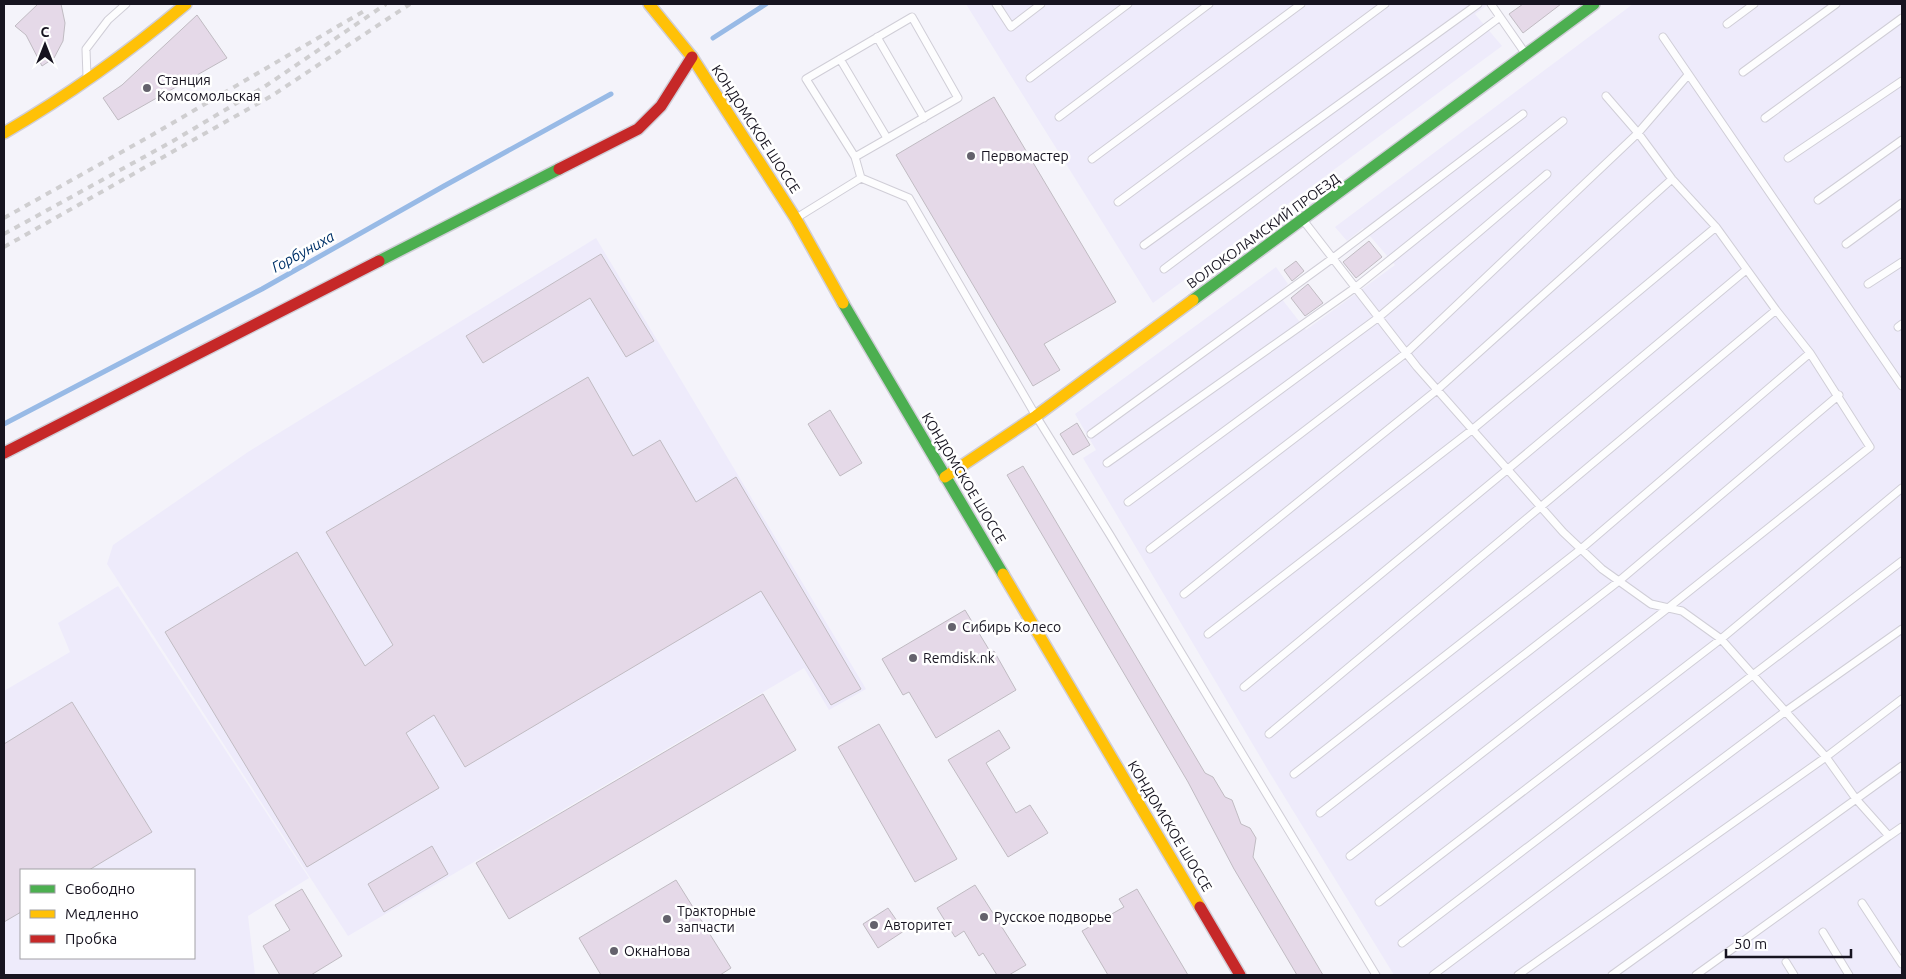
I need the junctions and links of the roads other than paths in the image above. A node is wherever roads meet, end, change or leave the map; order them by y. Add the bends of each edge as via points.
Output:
1 (126, 4) edge
2 (186, 4) edge
3 (649, 4) edge
4 (996, 4) edge
5 (1041, 4) edge
6 (1128, 4) edge
7 (1209, 4) edge
8 (1300, 4) edge
9 (1385, 4) edge
10 (1478, 4) edge
11 (1491, 4) edge
12 (1594, 4) edge
13 (1754, 4) edge
14 (1836, 4) edge
15 (1500, 17) junction
16 (1902, 18) edge
17 (1726, 24) dead end
18 (878, 37) junction
19 (1663, 38) dead end
20 (1525, 54) junction
21 (692, 57) junction
22 (840, 59) junction
23 (1743, 72) dead end
24 (1688, 75) junction
25 (1030, 78) dead end
26 (1902, 81) edge
27 (87, 82) junction
28 (1606, 96) dead end
29 (1522, 114) dead end
30 (1060, 117) dead end
31 (924, 118) junction
32 (1765, 118) dead end
33 (1563, 121) dead end
34 (1638, 133) junction
35 (4, 134) edge
36 (887, 138) junction
37 (1902, 140) edge
38 (855, 158) junction
39 (1788, 158) dead end
40 (1092, 159) dead end
41 (1547, 174) dead end
42 (861, 178) junction
43 (1672, 179) junction
44 (1818, 200) dead end
45 (1118, 202) dead end
46 (1902, 203) edge
47 (796, 219) junction
48 (1303, 220) junction
49 (1716, 227) junction
50 (1846, 244) dead end
51 (1144, 245) dead end
52 (1334, 258) junction
53 (1902, 262) edge
54 (1164, 268) dead end
55 (1746, 270) junction
56 (1868, 284) dead end
57 (1356, 287) junction
58 (1776, 310) junction
59 (1379, 317) junction
60 (1406, 353) junction
61 (1810, 353) junction
62 (1902, 386) edge
63 (1437, 390) junction
64 (1838, 395) junction
65 (1036, 416) junction
66 (1473, 429) junction
67 (1091, 434) dead end
68 (4, 453) edge
69 (1107, 462) dead end
70 (1508, 470) junction
71 (946, 477) junction
72 (1902, 488) edge
73 (1128, 502) dead end
74 (1540, 506) junction
75 (1150, 549) dead end
76 (1581, 549) junction
77 (1902, 561) edge
78 (1619, 581) junction
79 (1184, 594) dead end
80 (1668, 608) junction
81 (1902, 629) edge
82 (1208, 634) dead end
83 (1721, 640) junction
84 (1753, 675) junction
85 (1244, 688) dead end
86 (1902, 699) edge
87 (1786, 712) junction
88 (1269, 734) dead end
89 (1826, 757) junction
90 (1902, 766) edge
91 (1294, 774) dead end
92 (1856, 799) junction
93 (1320, 813) dead end
94 (1902, 827) edge
95 (1889, 836) junction
96 (1350, 856) dead end
97 (1379, 902) dead end
98 (1862, 903) dead end
99 (1823, 932) dead end
100 (1402, 942) dead end
101 (1786, 962) dead end
102 (1902, 964) edge
103 (1240, 975) edge
104 (1376, 975) edge
105 (1433, 975) edge
106 (1518, 975) edge
107 (1612, 975) edge
108 (1696, 975) edge
109 (1794, 975) edge
110 (1849, 975) edge

1 - 27 lane via 108,20 86,49
2 - 27 street
3 - 21 street, КОНДОМСКОЕ ШОССЕ
4 - 5 lane via 1011,27
6 - 25 lane
7 - 30 lane
8 - 40 lane
9 - 45 lane
10 - 51 lane
11 - 15 lane
12 - 20 street, ВОЛОКОЛАМСКИЙ ПРОЕЗД
13 - 17 lane
14 - 23 lane
15 - 20 lane
15 - 54 lane
16 - 32 lane
18 - 22 lane
18 - 31 lane
18 - 31 lane via 912,17 958,98
19 - 24 lane
20 - 48 street, ВОЛОКОЛАМСКИЙ ПРОЕЗД
21 - 47 street, КОНДОМСКОЕ ШОССЕ
21 - 68 street via 661,106 638,129
22 - 36 lane
22 - 38 lane via 806,79
24 - 34 lane
24 - 62 lane
26 - 39 lane
27 - 35 street
28 - 34 lane
29 - 52 lane
31 - 36 lane
33 - 57 lane
34 - 43 lane
34 - 60 lane
36 - 38 lane
37 - 44 lane
38 - 42 lane
41 - 59 lane
42 - 47 lane
42 - 65 lane via 909,198
43 - 49 lane
43 - 63 lane
46 - 50 lane
47 - 71 street, КОНДОМСКОЕ ШОССЕ
48 - 52 lane
48 - 65 street, ВОЛОКОЛАМСКИЙ ПРОЕЗД
49 - 55 lane
49 - 66 lane
52 - 57 lane
52 - 67 lane
53 - 56 lane
55 - 58 lane
55 - 70 lane
57 - 59 lane
57 - 69 lane
58 - 61 lane
58 - 74 lane
59 - 60 lane
59 - 73 lane
60 - 63 lane
60 - 75 lane
61 - 64 lane
61 - 76 lane
63 - 66 lane
63 - 79 lane
64 - 78 lane
64 - 80 lane via 1870,447
65 - 71 street, ВОЛОКОЛАМСКИЙ ПРОЕЗД
65 - 104 lane
66 - 70 lane
66 - 82 lane
70 - 74 lane
70 - 85 lane
71 - 103 street, КОНДОМСКОЕ ШОССЕ
72 - 83 lane
74 - 76 lane
74 - 88 lane
76 - 78 lane
76 - 91 lane
77 - 84 lane
78 - 80 lane via 1651,604
78 - 93 lane
80 - 83 lane via 1682,611
80 - 96 lane
81 - 87 lane
83 - 84 lane
83 - 97 lane
84 - 87 lane
84 - 100 lane
86 - 89 lane
87 - 89 lane
87 - 105 lane
89 - 92 lane
89 - 106 lane
90 - 92 lane
92 - 95 lane
92 - 107 lane
94 - 95 lane
95 - 108 lane
98 - 102 lane
99 - 110 lane
101 - 109 lane

